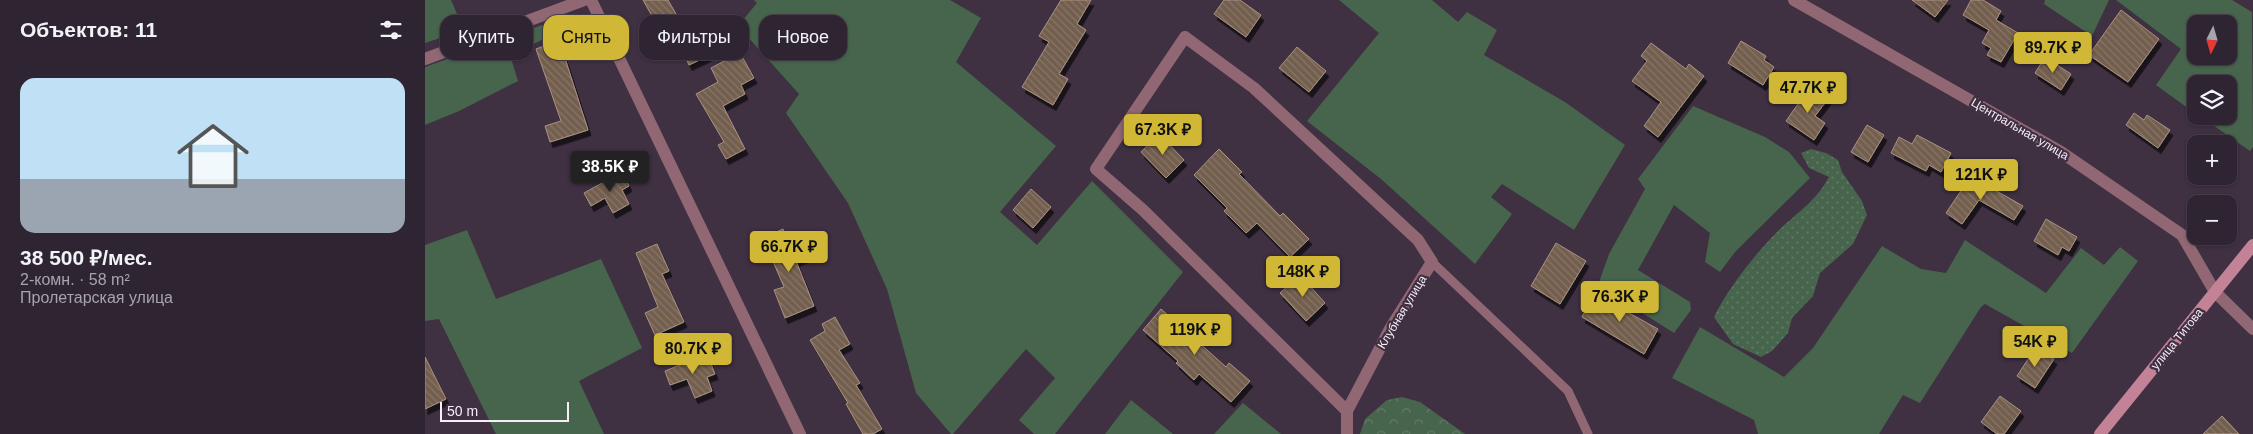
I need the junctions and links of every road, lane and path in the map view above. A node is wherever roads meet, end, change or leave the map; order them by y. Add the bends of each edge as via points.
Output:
1 (584, 0) edge
2 (591, 0) edge
3 (1794, 0) edge
4 (425, 59) edge
5 (2253, 244) edge
6 (1431, 262) junction
7 (2215, 292) junction
8 (2253, 329) edge
9 (1347, 411) junction
10 (800, 434) edge
11 (1347, 434) edge
12 (1588, 434) edge
13 (2100, 434) edge

1 - 4 street
2 - 10 street
3 - 7 street, Центральная улица via 2061,152 2174,229 2182,235
5 - 7 main road, улица Титова
6 - 9 street, Клубная улица via 1390,329
6 - 9 street, Клубная улица via 1418,240 1254,88 1185,37 1096,169 1143,210
6 - 12 lane via 1568,390
7 - 8 street, Центральная улица
7 - 13 main road, улица Титова
9 - 11 street

